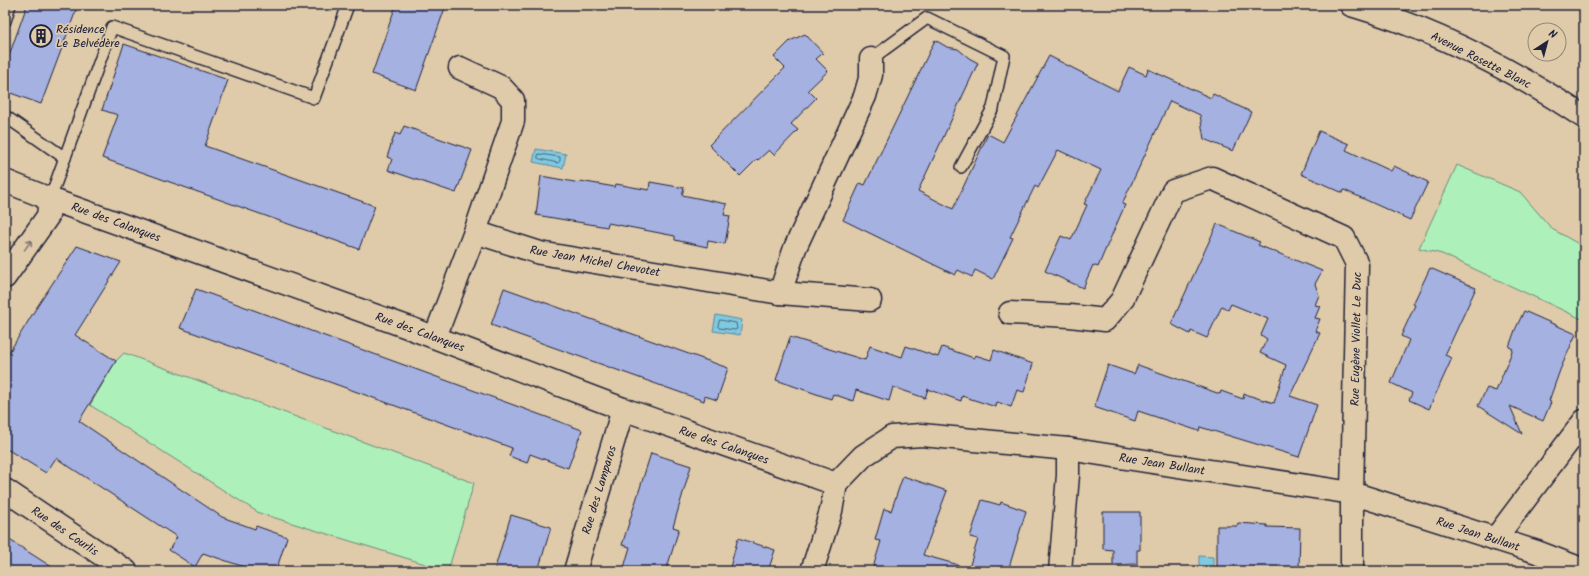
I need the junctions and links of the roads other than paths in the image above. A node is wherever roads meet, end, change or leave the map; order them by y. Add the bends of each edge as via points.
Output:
1 (10, 5) edge
2 (348, 5) edge
3 (1350, 5) edge
4 (5, 20) edge
5 (871, 59) joint
6 (460, 68) dead end
7 (5, 116) edge
8 (1584, 116) edge
9 (65, 158) junction
10 (961, 167) dead end
11 (5, 181) edge
12 (50, 199) junction
13 (475, 232) junction
14 (5, 276) edge
15 (780, 293) junction
16 (870, 300) dead end
17 (1010, 313) dead end
18 (435, 337) junction
19 (623, 409) junction
20 (1584, 421) edge
21 (1068, 448) junction
22 (836, 484) junction
23 (5, 490) edge
24 (1352, 493) junction
25 (1495, 539) junction
26 (1584, 570) edge
27 (126, 571) edge
28 (575, 571) edge
29 (812, 571) edge
30 (1060, 571) edge
31 (1352, 571) edge

1 - 4 lane
2 - 9 lane via 314,98 112,27
3 - 8 street, Avenue Rosette Blanc via 1424,30 1487,60
5 - 10 lane via 927,18 1004,56 992,108
5 - 15 street via 871,75 865,96 795,248
6 - 13 street via 501,87 513,100 513,121
7 - 9 lane
9 - 12 lane
11 - 12 street, Rue des Calanques
14 -> 12 street via 48,216
12 - 18 street, Rue des Calanques
13 - 15 street, Rue Jean Michel Chevotet via 540,253
13 - 18 street
15 - 16 street, Rue Jean Michel Chevotet
17 - 24 street, Rue Eugène Viollet Le Duc via 1105,320 1122,300 1173,191 1212,178 1344,238 1357,264
18 - 19 street, Rue des Calanques
19 - 22 street, Rue des Calanques
19 - 28 street, Rue des Lamparos
20 - 25 street
21 - 22 street, Rue Jean Bullant via 922,434 892,437 863,456
21 - 24 street, Rue Jean Bullant
21 - 30 street
22 - 29 street via 831,511
23 - 27 street, Rue des Courlis
24 - 25 street, Rue Jean Bullant
24 - 31 street, Rue Eugène Viollet Le Duc
25 - 26 street, Rue Jean Bullant

